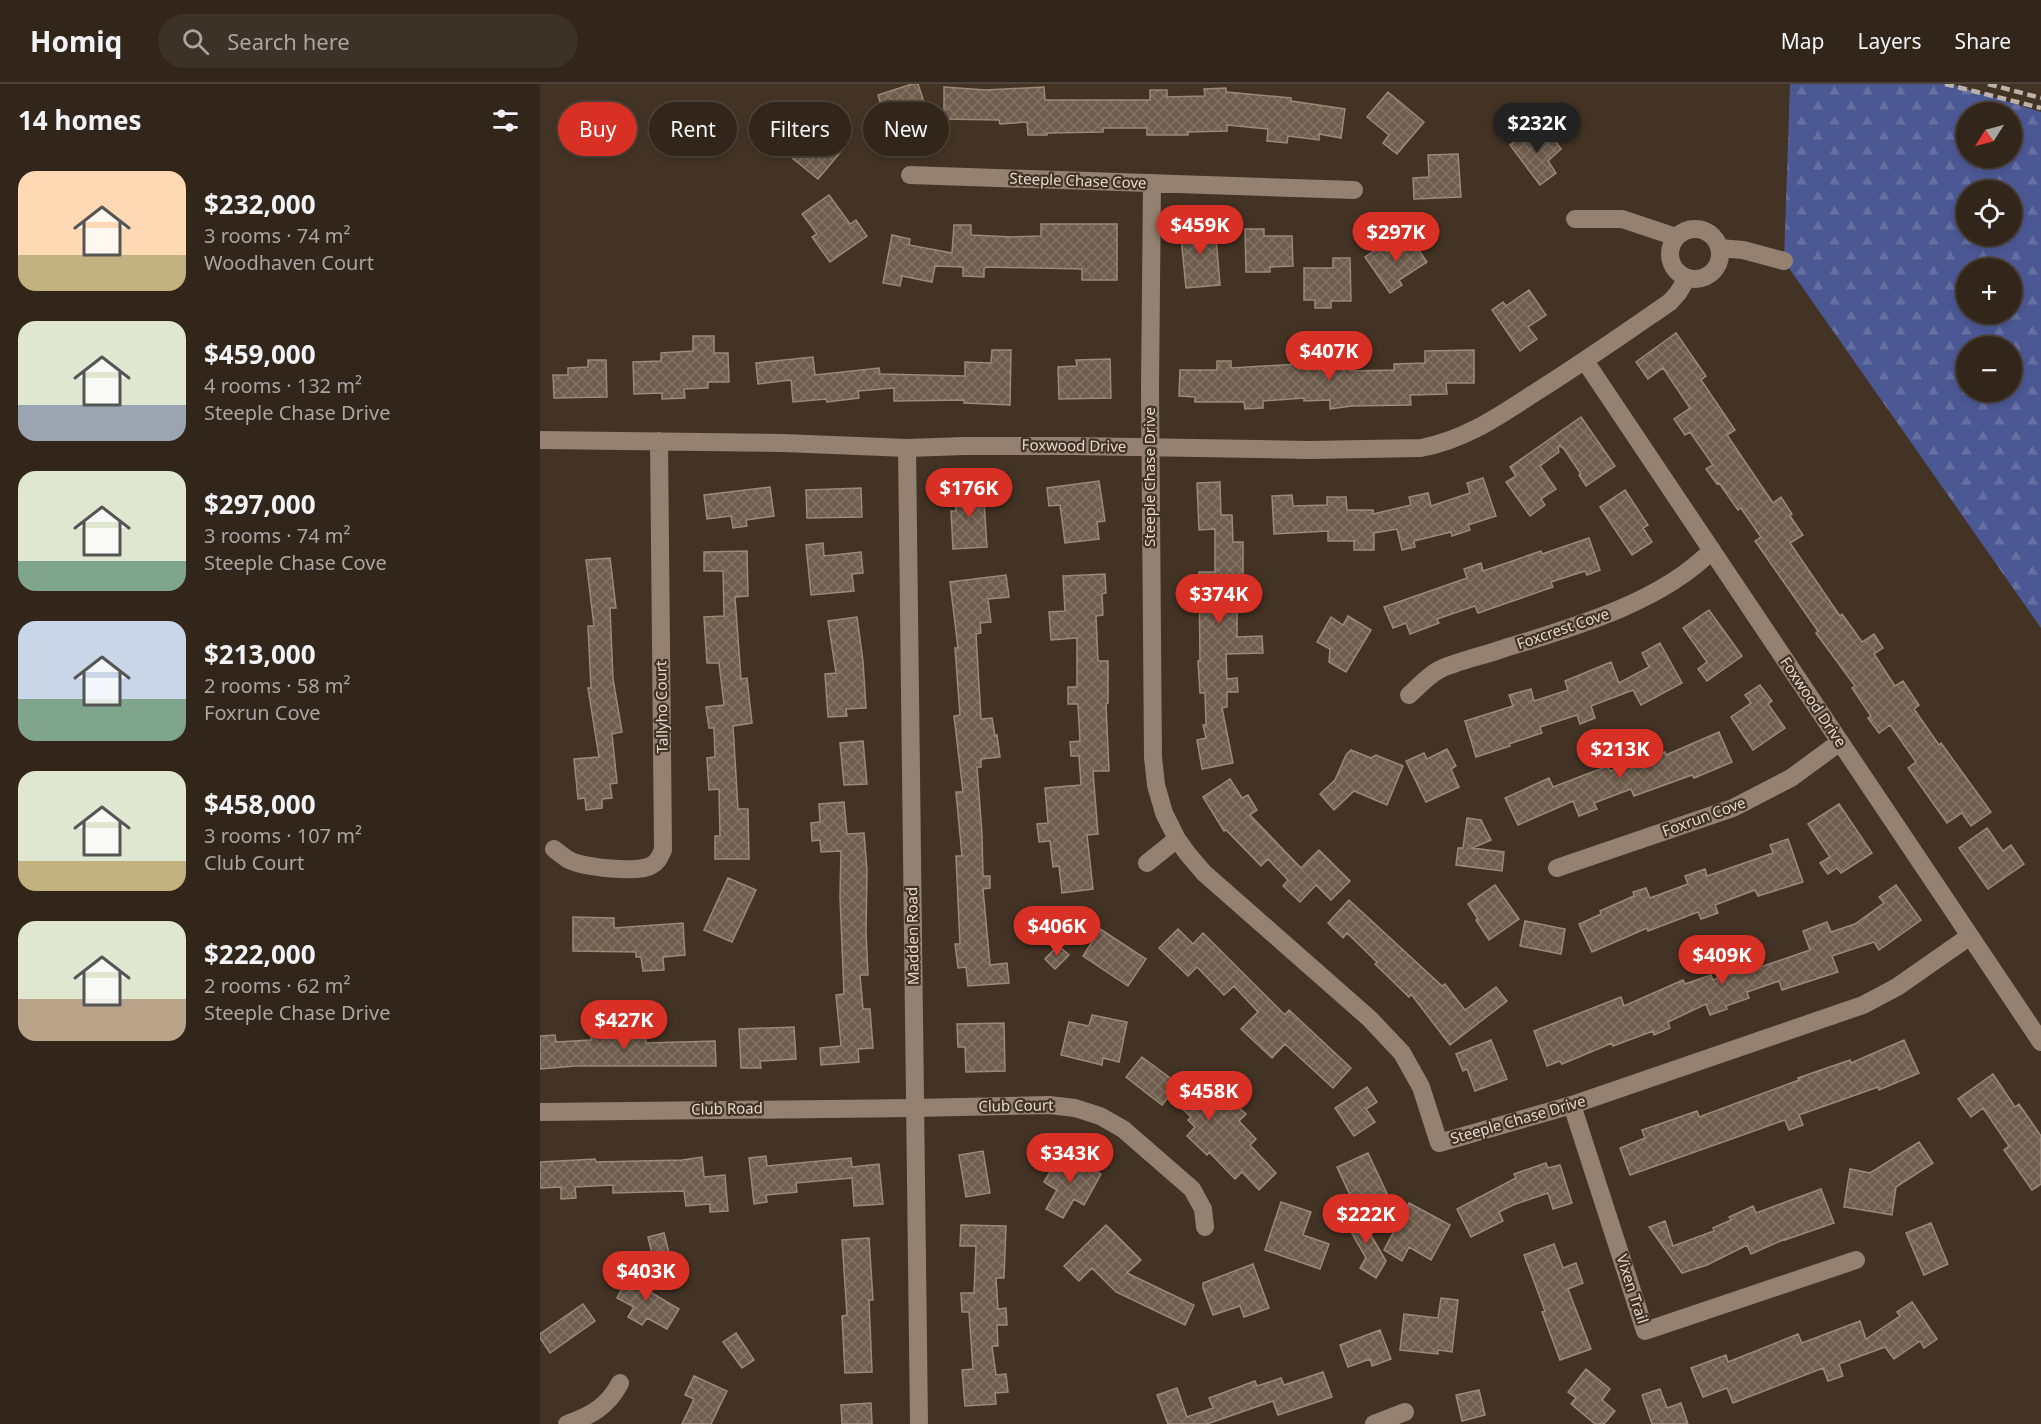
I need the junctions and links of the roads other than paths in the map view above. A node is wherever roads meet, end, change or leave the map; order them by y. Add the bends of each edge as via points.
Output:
1 (910, 175) dead end
2 (1152, 183) junction
3 (1354, 190) dead end
4 (1575, 219) dead end
5 (1676, 237) junction
6 (1719, 248) junction
7 (1784, 261) dead end
8 (1687, 278) junction
9 (1585, 361) junction
10 (540, 440) edge
11 (659, 441) junction
12 (1150, 447) junction
13 (907, 448) junction
14 (1712, 550) junction
15 (1409, 694) dead end
16 (1840, 742) junction
17 (1177, 839) junction
18 (554, 849) dead end
19 (1147, 863) dead end
20 (1557, 868) dead end
21 (1970, 936) junction
22 (2041, 1042) edge
23 (1572, 1105) junction
24 (915, 1108) junction
25 (540, 1112) edge
26 (1204, 1227) dead end
27 (1856, 1260) dead end
28 (621, 1383) dead end
29 (1405, 1412) dead end
30 (567, 1424) edge
31 (919, 1424) edge
32 (1374, 1424) edge

1 - 2 street, Steeple Chase Cove
2 - 3 street, Steeple Chase Cove
2 - 12 street, Steeple Chase Drive
4 - 5 street via 1622,219
5 - 6 street via 1690,229 1702,230 1716,240
5 - 8 street via 1669,252 1670,261
6 - 7 street
6 - 8 street via 1716,268 1706,277
8 - 9 street, Foxwood Drive via 1670,302
9 - 12 street, Foxwood Drive via 1481,427 1439,445 1309,450
9 - 14 street, Foxwood Drive
10 - 11 street, Foxwood Drive
11 - 13 street, Foxwood Drive
11 - 18 street, Tallyho Court via 663,850 652,866 643,869 586,866
12 - 13 street, Foxwood Drive
12 - 17 street, Steeple Chase Drive via 1153,757 1164,813
13 - 24 street, Madden Road
14 - 15 street, Foxcrest Cove via 1677,578 1636,601 1593,620 1438,670
14 - 16 street, Foxwood Drive
16 - 20 street, Foxrun Cove via 1791,778 1733,808
16 - 21 street, Foxwood Drive
17 - 19 street
17 - 23 street, Steeple Chase Drive via 1204,873 1371,1019 1402,1053 1420,1087 1439,1143
21 - 22 street, Foxwood Drive
21 - 23 street, Steeple Chase Drive via 1897,987 1863,1005
23 - 27 street, Vixen Trail via 1645,1331
24 - 25 street, Club Road
24 - 26 street, Club Court via 1049,1105 1100,1116 1137,1139 1192,1189 1203,1209
24 - 31 street, Madden Road
28 - 30 street via 602,1407
29 - 32 street

